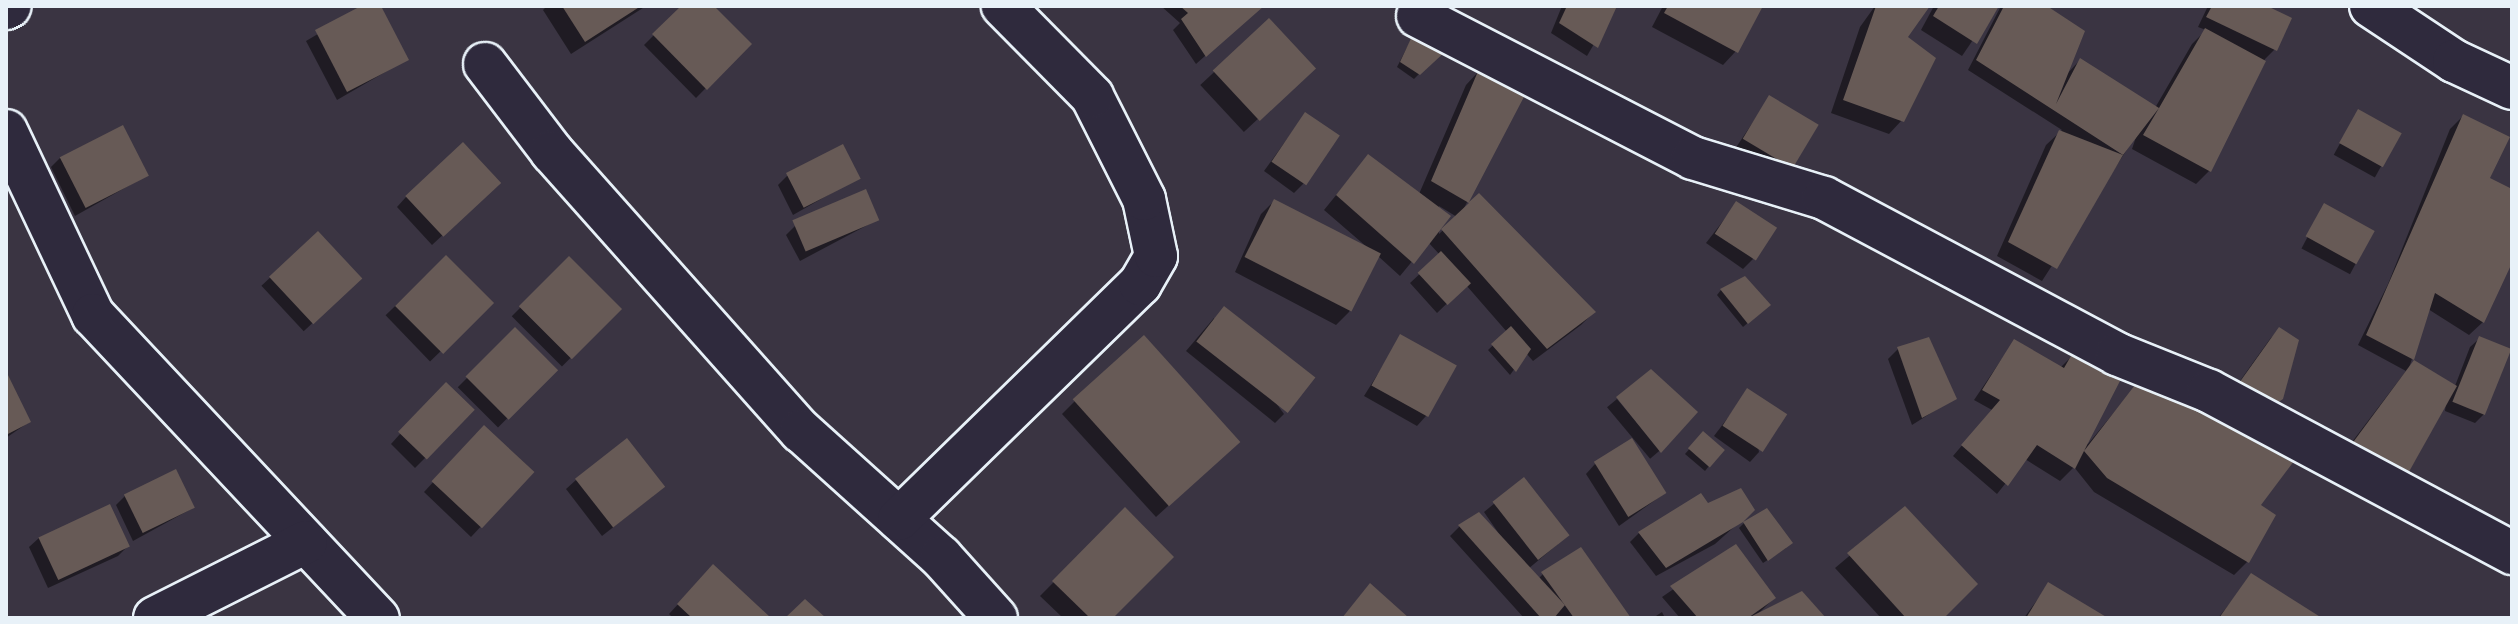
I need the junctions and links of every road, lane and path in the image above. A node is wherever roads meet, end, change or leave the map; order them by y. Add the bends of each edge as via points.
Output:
1 (1003, 6) edge
2 (2371, 6) edge
3 (1418, 16) dead end
4 (485, 64) dead end
5 (2512, 88) edge
6 (6, 131) edge
7 (899, 519) junction
8 (306, 542) junction
9 (2512, 553) edge
10 (155, 618) edge
11 (378, 618) edge
12 (996, 618) edge

1 - 7 street via 1092,96 1144,199 1156,256 1140,284
2 - 5 street via 2454,61
3 - 9 street via 1693,158 1824,198 2117,354 2209,391
4 - 7 street via 552,152 801,431
6 - 8 street via 93,315
7 - 12 street
8 - 10 street
8 - 11 street

